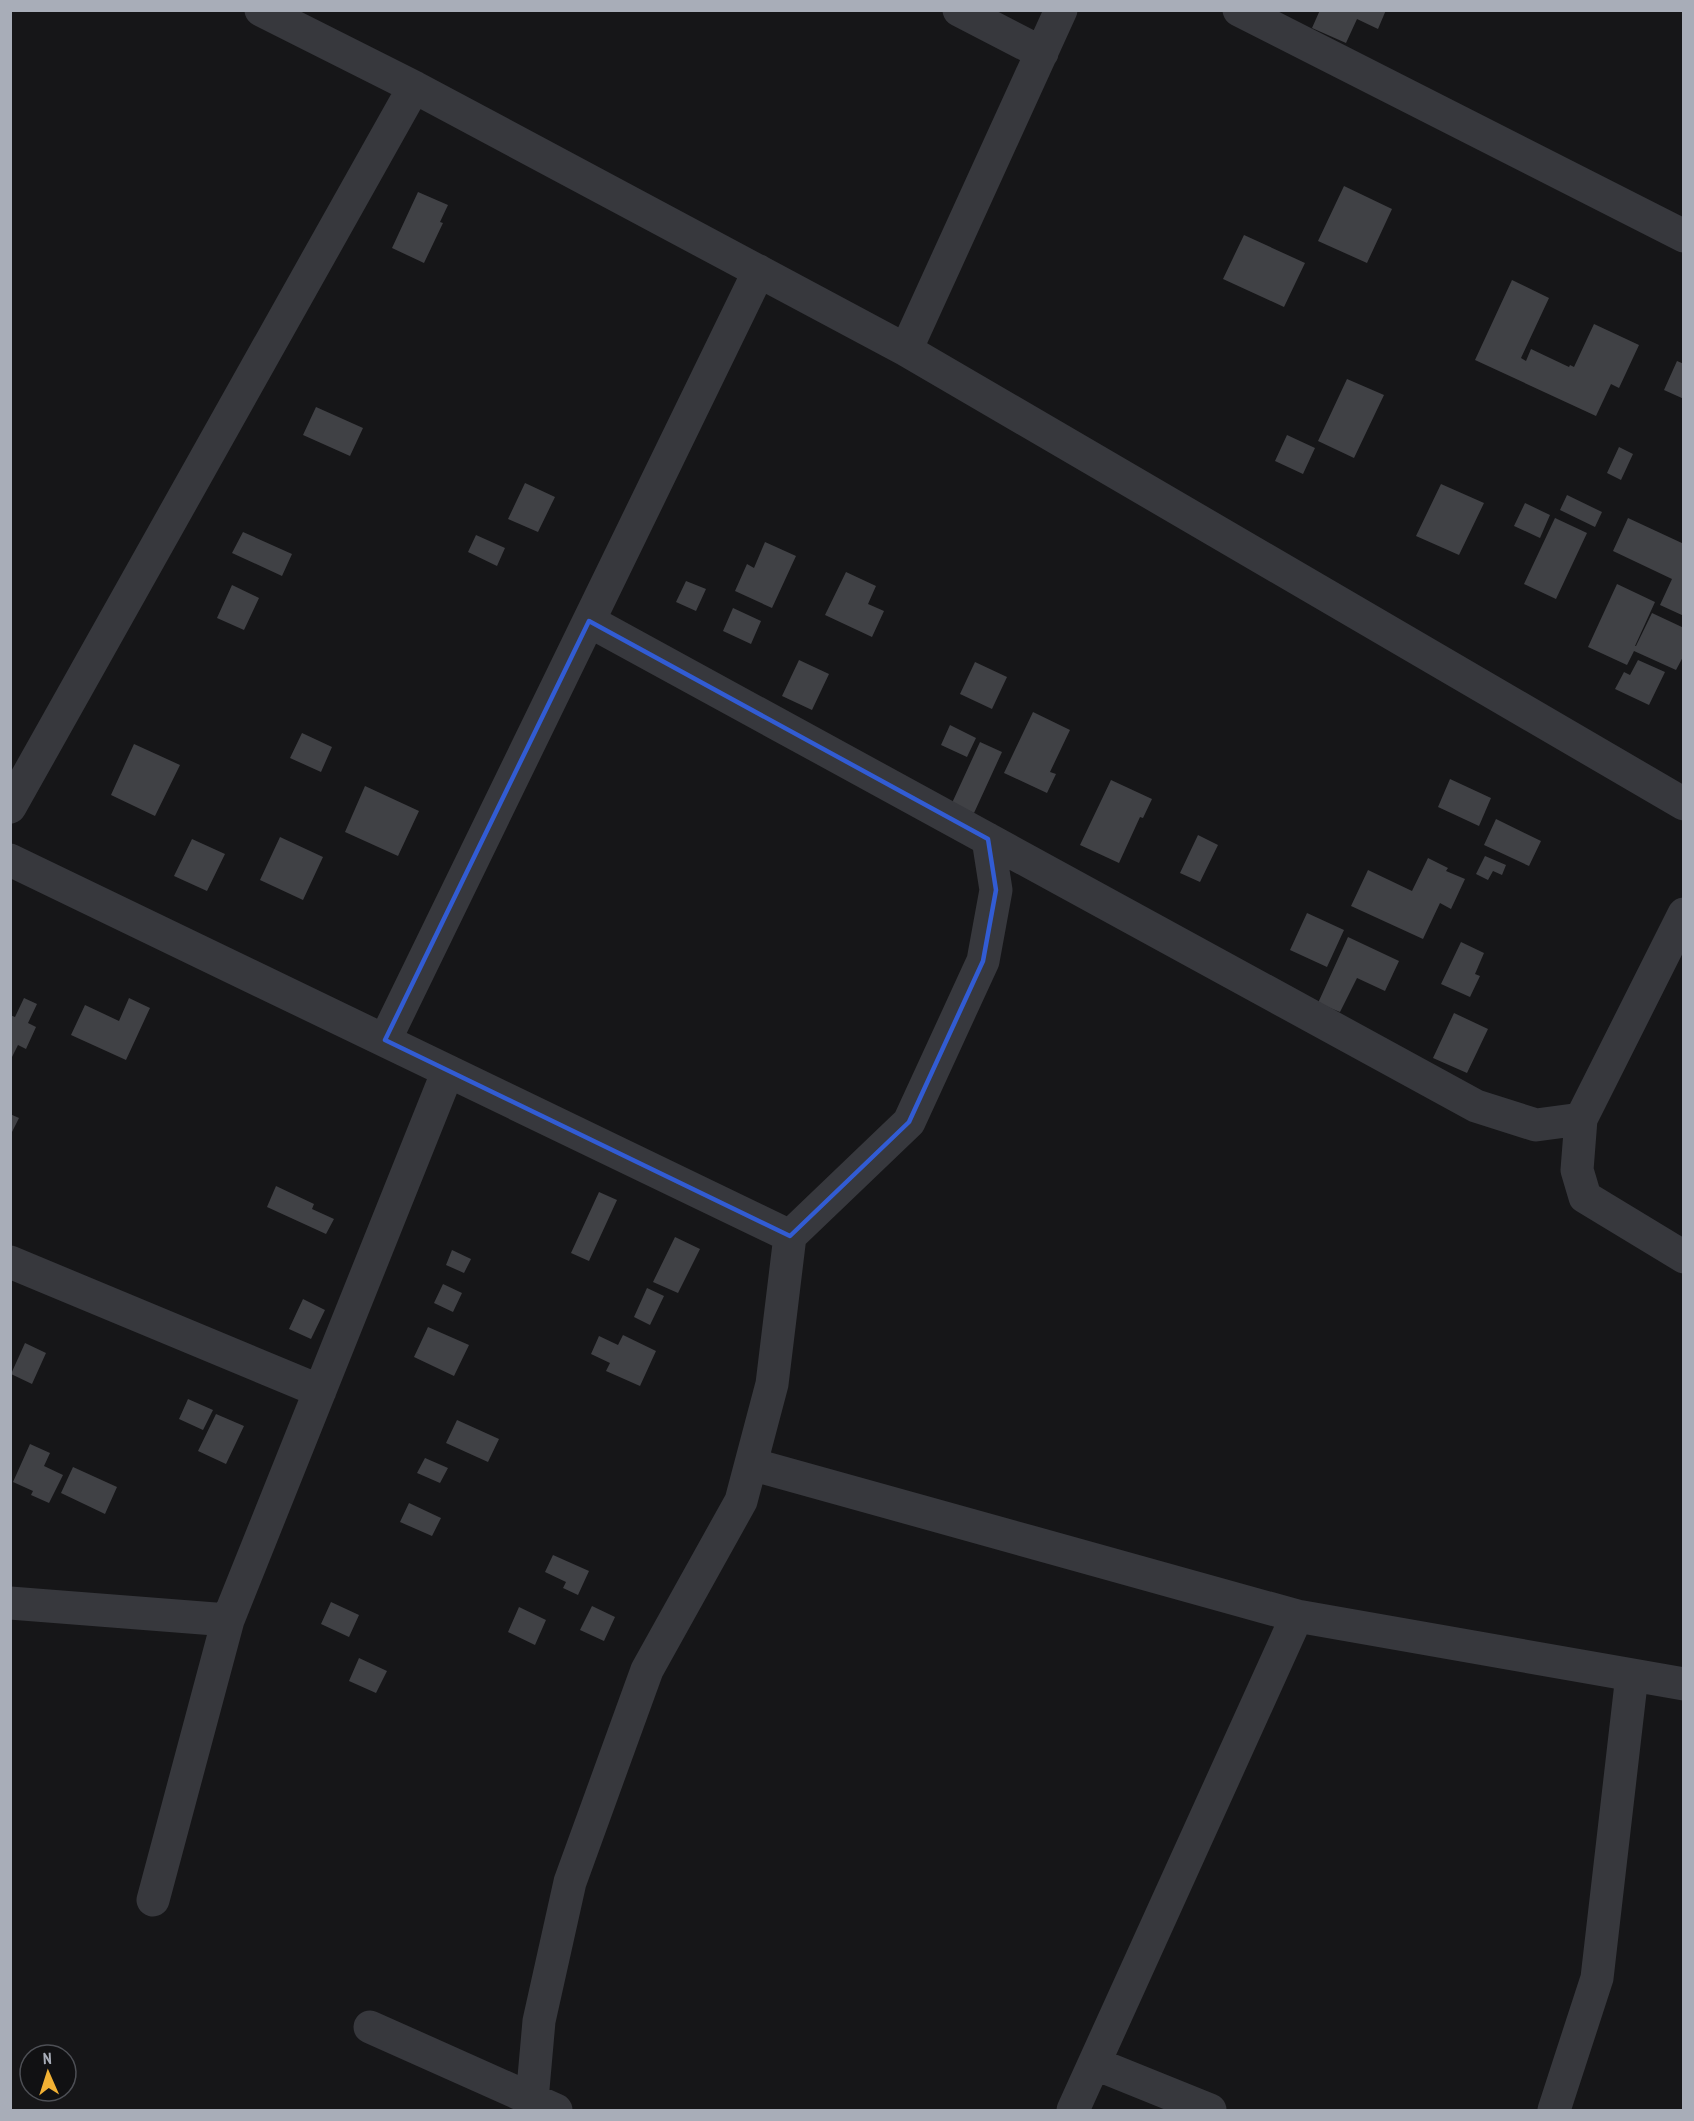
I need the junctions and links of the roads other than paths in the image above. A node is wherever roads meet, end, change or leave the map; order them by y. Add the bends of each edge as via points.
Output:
1 (261, 10) edge
2 (958, 10) edge
3 (1061, 10) edge
4 (1239, 10) edge
5 (1042, 53) junction
6 (414, 87) junction
7 (1683, 236) edge
8 (759, 271) junction
9 (906, 350) junction
10 (589, 621) junction
11 (1683, 804) edge
12 (10, 807) edge
13 (988, 839) junction
14 (10, 860) edge
15 (1683, 914) edge
16 (385, 1040) junction
17 (448, 1071) junction
18 (1581, 1119) junction
19 (790, 1236) junction
20 (1683, 1257) edge
21 (10, 1262) edge
22 (320, 1391) junction
23 (751, 1464) junction
24 (10, 1603) edge
25 (1297, 1616) junction
26 (228, 1620) junction
27 (1632, 1675) junction
28 (1683, 1684) edge
29 (153, 1900) dead end
30 (370, 2027) dead end
31 (1096, 2064) junction
32 (544, 2105) edge
33 (1073, 2110) edge
34 (1210, 2110) edge
35 (1554, 2110) edge

1 - 6 street
2 - 5 street
3 - 5 street
4 - 7 street
5 - 9 street
6 - 8 street
6 - 12 street
8 - 9 street
8 - 10 street
9 - 11 street
10 - 13 street
10 - 16 street
13 - 18 street via 1476,1106 1536,1125
13 - 19 street via 996,890 983,962 909,1122
14 - 16 street
15 - 18 street
16 - 17 street
17 - 19 street
17 - 22 street
18 - 20 street via 1577,1170 1585,1197
19 - 23 street via 772,1384
21 - 22 street
22 - 26 street
23 - 25 street
23 - 32 street via 741,1502 647,1670 570,1882 539,2021
24 - 26 street
25 - 27 street
25 - 31 street
26 - 29 street
27 - 28 street
27 - 35 street via 1597,1978
30 - 32 street
31 - 33 street
31 - 34 street

